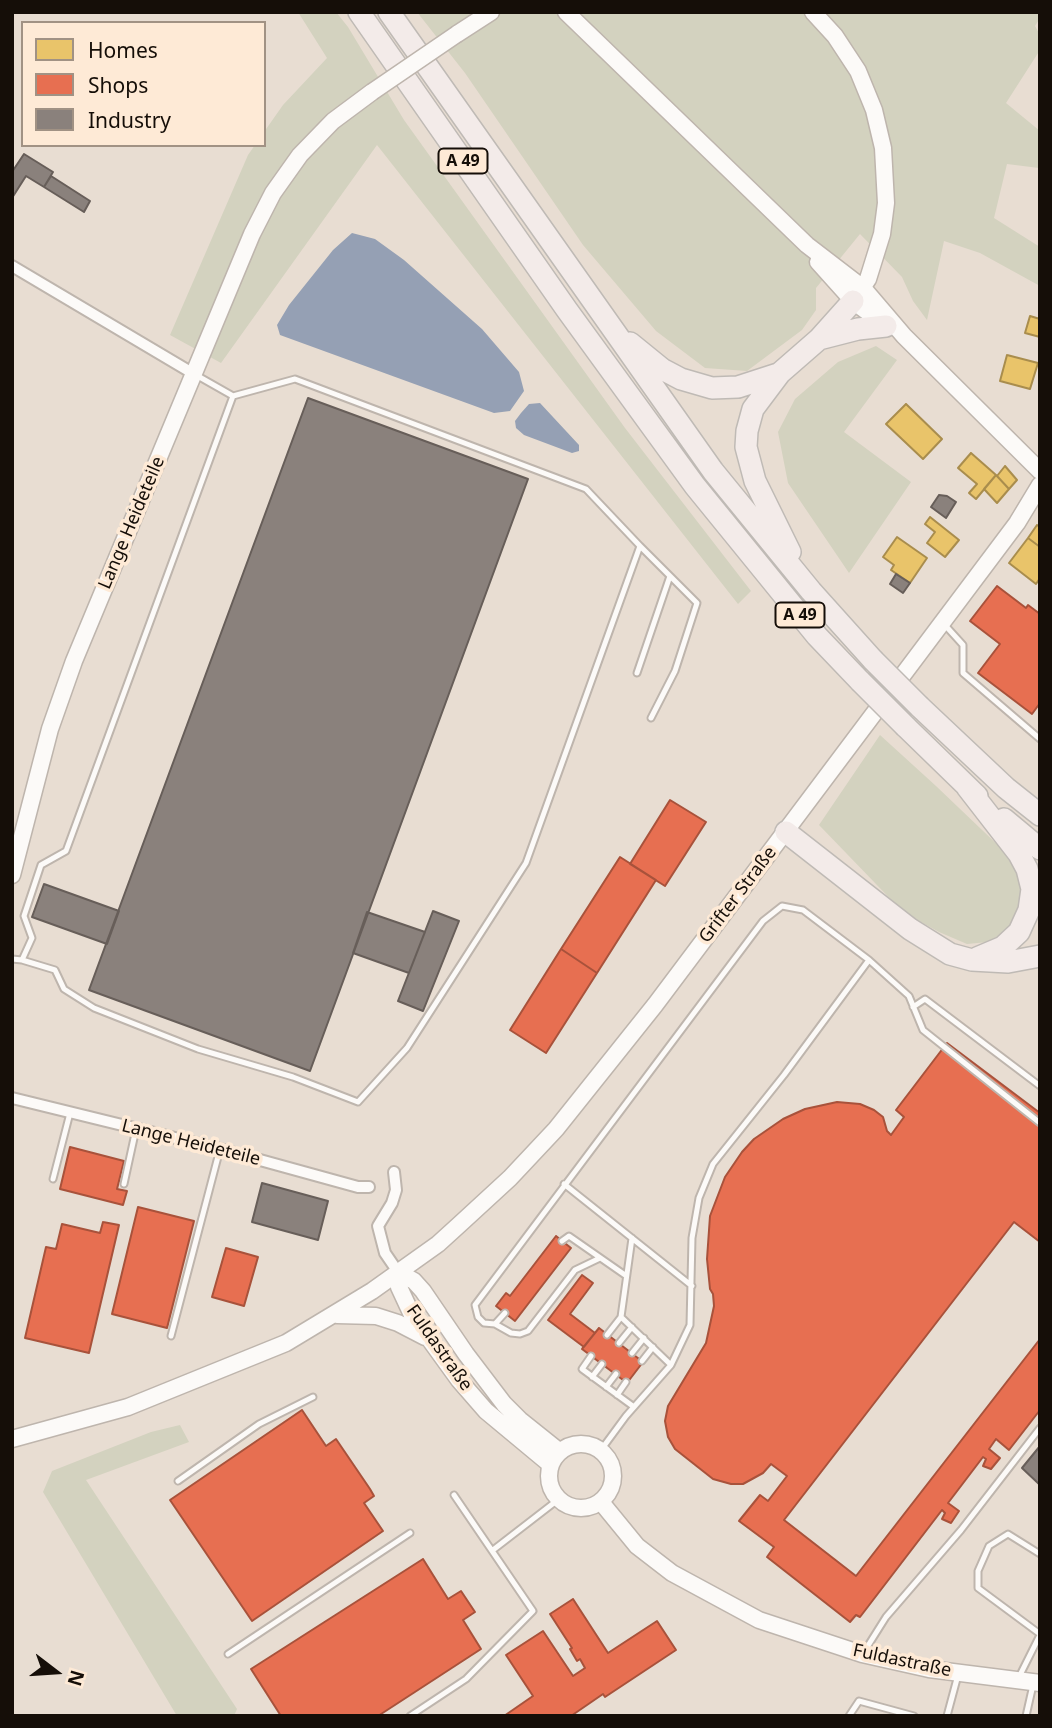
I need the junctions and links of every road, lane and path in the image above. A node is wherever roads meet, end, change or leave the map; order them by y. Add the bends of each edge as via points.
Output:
1 (359, 12) edge
2 (390, 12) edge
3 (491, 12) edge
4 (566, 12) edge
5 (813, 12) edge
6 (12, 266) edge
7 (858, 295) junction
8 (604, 318) junction
9 (895, 331) junction
10 (819, 339) junction
11 (780, 373) junction
12 (194, 374) junction
13 (233, 396) junction
14 (1040, 471) edge
15 (1040, 485) edge
16 (640, 546) junction
17 (670, 576) junction
18 (811, 591) junction
19 (942, 622) junction
20 (637, 673) dead end
21 (651, 718) dead end
22 (1040, 739) edge
23 (967, 787) junction
24 (1040, 815) edge
25 (786, 832) junction
26 (1040, 849) edge
27 (12, 875) edge
28 (1040, 956) edge
29 (12, 959) edge
30 (22, 960) junction
31 (869, 960) junction
32 (972, 960) junction
33 (913, 1007) junction
34 (1040, 1086) edge
35 (12, 1098) edge
36 (70, 1112) junction
37 (1040, 1123) edge
38 (136, 1129) junction
39 (220, 1149) junction
40 (394, 1172) dead end
41 (53, 1179) dead end
42 (124, 1184) dead end
43 (564, 1184) junction
44 (369, 1187) dead end
45 (632, 1238) junction
46 (562, 1241) dead end
47 (600, 1258) junction
48 (398, 1272) junction
49 (625, 1275) junction
50 (692, 1286) junction
51 (505, 1313) dead end
52 (336, 1315) junction
53 (621, 1317) junction
54 (495, 1324) junction
55 (632, 1327) junction
56 (607, 1335) dead end
57 (171, 1336) dead end
58 (643, 1338) junction
59 (430, 1340) junction
60 (619, 1343) dead end
61 (653, 1347) junction
62 (632, 1353) dead end
63 (592, 1356) dead end
64 (642, 1361) dead end
65 (602, 1364) dead end
66 (671, 1364) junction
67 (615, 1374) dead end
68 (593, 1377) junction
69 (626, 1382) dead end
70 (606, 1387) junction
71 (617, 1395) junction
72 (313, 1397) dead end
73 (634, 1407) junction
74 (1040, 1428) edge
75 (12, 1439) edge
76 (601, 1450) junction
77 (555, 1458) junction
78 (178, 1481) dead end
79 (454, 1495) dead end
80 (559, 1499) junction
81 (601, 1502) junction
82 (410, 1533) dead end
83 (493, 1550) junction
84 (1040, 1554) edge
85 (1040, 1634) edge
86 (228, 1654) dead end
87 (862, 1654) junction
88 (959, 1674) junction
89 (1030, 1682) edge
90 (410, 1716) edge
91 (849, 1716) edge
92 (914, 1716) edge
93 (947, 1716) edge
94 (1026, 1716) edge

1 - 23 highway, A 49, bridge via 695,486 817,636
2 - 8 highway, A 49
3 - 12 street, Lange Heideteile, bridge via 352,106 316,138 286,174 252,233
4 - 7 street via 807,245 821,266
5 - 7 street via 858,71 880,130 885,219 879,249
6 - 12 street
7 - 9 street
7 - 10 highway
8 - 11 highway via 662,369 698,385 738,387
8 - 18 highway, A 49 via 713,471
9 - 10 highway via 858,329
9 - 14 street
10 - 11 highway
11 - 18 highway via 754,409 746,447 755,481
12 - 13 lane
12 - 27 street, Lange Heideteile via 62,695
13 - 16 lane via 295,379 586,489
13 - 30 lane via 66,851 41,865 24,916 32,938
15 - 19 street, Grifter Straße
16 - 17 lane
16 - 30 lane via 526,863 407,1048 358,1102 198,1049 94,1008 64,989 55,970
17 - 20 lane
17 - 21 lane via 697,603 675,671
18 - 24 highway, A 49, bridge via 920,708
19 - 22 lane via 963,645 963,673
19 - 25 street, Grifter Straße
23 - 26 highway, A 49
23 - 32 highway via 1019,854 1031,889 1029,910 1018,932 1003,947
25 - 32 highway via 926,940
25 - 48 street, Grifter Straße via 556,1129 460,1224
28 - 32 highway via 1008,962
29 - 30 lane
31 - 33 lane via 909,996
31 - 43 lane via 803,910 782,906 763,921
31 - 50 lane via 713,1164 699,1198 692,1238
33 - 34 lane via 925,999
33 - 37 lane via 923,1030
35 - 36 street, Lange Heideteile
36 - 38 street, Lange Heideteile
36 - 41 lane
38 - 39 street, Lange Heideteile
38 - 42 lane
39 - 44 street, Lange Heideteile
39 - 57 lane
40 - 48 street via 396,1190 378,1226 384,1250
43 - 45 lane
43 - 54 lane via 475,1305 484,1323
45 - 49 lane
45 - 50 lane
46 - 47 lane via 569,1236
47 - 49 lane
47 - 54 lane via 575,1270 528,1331 511,1333
48 - 52 street, Grifter Straße
48 - 59 street, Fuldastraße via 399,1287 412,1315
48 - 77 street, Fuldastraße via 423,1291 504,1404
49 - 53 lane
50 - 66 lane via 690,1325
51 - 54 lane
52 - 59 street via 376,1316
52 - 75 street, Grifter Straße via 183,1386
53 - 55 lane
53 - 56 lane
55 - 58 lane
55 - 60 lane
58 - 61 lane
58 - 62 lane
59 - 77 street, Fuldastraße via 485,1410
61 - 64 lane
61 - 66 lane
63 - 68 lane via 582,1369
65 - 68 lane
66 - 73 lane
67 - 70 lane
68 - 70 lane
69 - 71 lane
70 - 71 lane
71 - 73 lane
72 - 78 lane via 259,1424
73 - 76 lane
74 - 87 lane via 886,1617
76 - 77 street via 585,1444 567,1447
76 - 81 street via 614,1476
77 - 80 street via 550,1483
79 - 83 lane
80 - 81 street via 584,1509
80 - 83 lane
81 - 87 street, Fuldastraße via 637,1546 672,1573 759,1620
82 - 86 lane
83 - 90 lane via 533,1611 466,1679
84 - 85 lane via 1008,1534 989,1546 978,1571 978,1588
85 - 89 lane
87 - 88 street, Fuldastraße
88 - 89 street, Fuldastraße
88 - 93 lane
89 - 94 lane
91 - 92 lane via 859,1702

